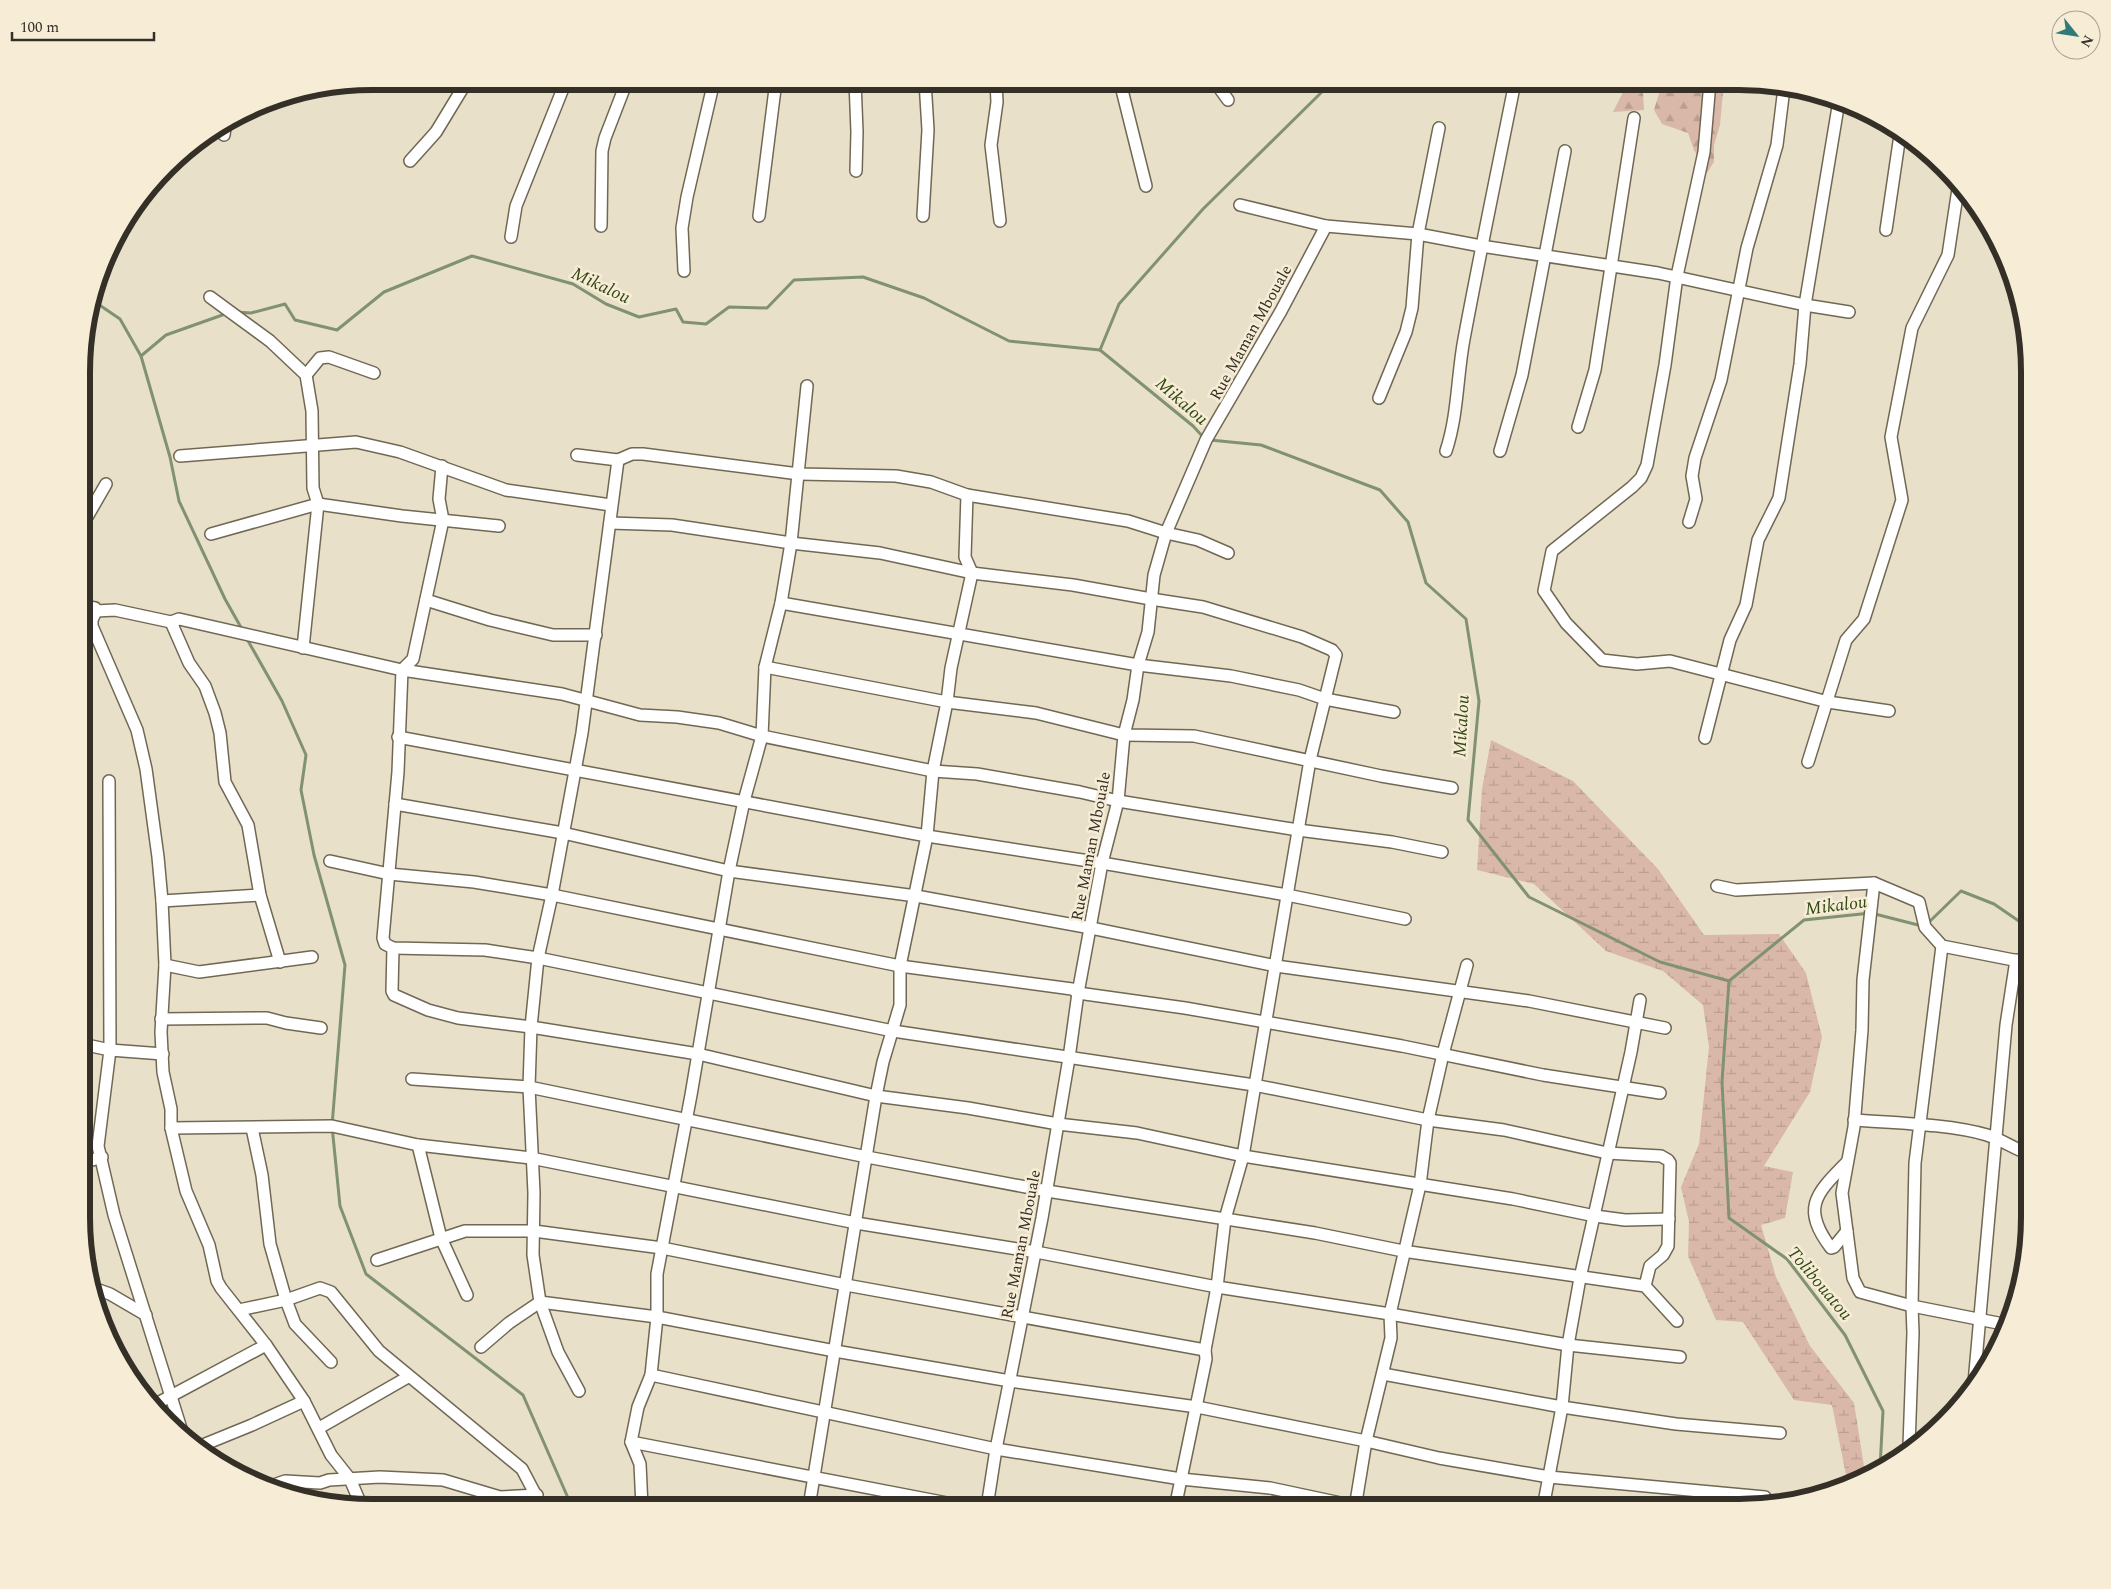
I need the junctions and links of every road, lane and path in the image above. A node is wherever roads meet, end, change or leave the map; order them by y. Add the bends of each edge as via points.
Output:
1 (462, 90) edge
2 (562, 90) edge
3 (624, 90) edge
4 (712, 90) edge
5 (775, 90) edge
6 (855, 90) edge
7 (926, 90) edge
8 (996, 90) edge
9 (1122, 90) edge
10 (1221, 90) edge
11 (1513, 90) edge
12 (1709, 90) edge
13 (1783, 93) edge
14 (1228, 100) dead end
15 (1838, 108) edge
16 (1634, 118) dead end
17 (1439, 128) dead end
18 (1901, 141) edge
19 (1565, 151) dead end
20 (410, 161) dead end
21 (856, 171) dead end
22 (1146, 186) dead end
23 (1957, 193) edge
24 (1240, 205) dead end
25 (759, 216) dead end
26 (923, 216) dead end
27 (1000, 221) dead end
28 (601, 226) dead end
29 (1326, 226) junction
30 (1886, 230) dead end
31 (1418, 234) junction
32 (511, 237) dead end
33 (1482, 246) junction
34 (1544, 256) junction
35 (1612, 266) junction
36 (684, 271) dead end
37 (1677, 276) junction
38 (1740, 290) junction
39 (210, 297) dead end
40 (1805, 305) junction
41 (1848, 312) dead end
42 (374, 373) dead end
43 (306, 374) junction
44 (807, 386) dead end
45 (1379, 398) dead end
46 (1578, 427) dead end
47 (312, 446) junction
48 (1446, 451) dead end
49 (1500, 451) dead end
50 (577, 455) dead end
51 (180, 456) dead end
52 (618, 460) junction
53 (442, 466) junction
54 (799, 474) junction
55 (106, 484) dead end
56 (968, 495) junction
57 (318, 504) junction
58 (611, 505) junction
59 (90, 512) edge
60 (444, 520) junction
61 (1689, 522) dead end
62 (610, 523) junction
63 (499, 526) dead end
64 (1166, 533) junction
65 (212, 534) dead end
66 (791, 543) junction
67 (1228, 553) dead end
68 (972, 573) junction
69 (426, 600) junction
70 (1151, 600) junction
71 (781, 603) junction
72 (90, 607) edge
73 (96, 611) junction
74 (171, 622) junction
75 (596, 635) junction
76 (959, 635) junction
77 (303, 648) junction
78 (1138, 665) junction
79 (765, 667) junction
80 (402, 670) junction
81 (1722, 676) junction
82 (587, 699) junction
83 (1325, 699) junction
84 (947, 702) junction
85 (1828, 702) junction
86 (1888, 711) dead end
87 (1394, 712) dead end
88 (1124, 735) junction
89 (762, 736) junction
90 (398, 737) junction
91 (1705, 738) dead end
92 (1310, 760) junction
93 (1808, 762) dead end
94 (576, 770) junction
95 (933, 772) junction
96 (109, 781) dead end
97 (1452, 788) dead end
98 (744, 801) junction
99 (1118, 801) junction
100 (395, 804) junction
101 (1298, 830) junction
102 (563, 833) junction
103 (926, 836) junction
104 (1442, 852) dead end
105 (330, 861) dead end
106 (1102, 863) junction
107 (729, 871) junction
108 (389, 874) junction
109 (1874, 883) junction
110 (1716, 886) dead end
111 (260, 895) junction
112 (552, 895) junction
113 (1287, 895) junction
114 (916, 896) junction
115 (162, 901) junction
116 (1405, 918) dead end
117 (1091, 928) junction
118 (718, 929) junction
119 (1942, 946) junction
120 (394, 948) junction
121 (312, 958) dead end
122 (538, 958) junction
123 (2016, 960) junction
124 (2021, 961) edge
125 (280, 962) junction
126 (165, 965) junction
127 (1467, 965) dead end
128 (900, 966) junction
129 (1276, 966) junction
130 (709, 992) junction
131 (1459, 992) junction
132 (1078, 993) junction
133 (1640, 1000) dead end
134 (161, 1019) junction
135 (1637, 1022) junction
136 (1266, 1023) junction
137 (531, 1027) junction
138 (321, 1028) dead end
139 (1665, 1028) dead end
140 (893, 1031) junction
141 (90, 1046) edge
142 (110, 1050) junction
143 (163, 1054) junction
144 (698, 1054) junction
145 (1443, 1054) junction
146 (1069, 1058) junction
147 (412, 1079) dead end
148 (1254, 1085) junction
149 (530, 1087) junction
150 (1623, 1088) junction
151 (1660, 1093) dead end
152 (876, 1096) junction
153 (686, 1119) junction
154 (1428, 1120) junction
155 (1854, 1120) junction
156 (1058, 1124) junction
157 (1918, 1126) junction
158 (171, 1128) junction
159 (252, 1128) junction
160 (1996, 1139) junction
161 (418, 1145) junction
162 (2021, 1151) edge
163 (1607, 1153) junction
164 (1243, 1156) junction
165 (102, 1157) junction
166 (867, 1157) junction
167 (531, 1158) junction
168 (90, 1161) edge
169 (1847, 1162) junction
170 (674, 1185) junction
171 (1420, 1185) junction
172 (1047, 1191) junction
173 (1595, 1216) junction
174 (1225, 1219) junction
175 (1669, 1219) junction
176 (856, 1222) junction
177 (534, 1231) junction
178 (1847, 1231) junction
179 (441, 1238) junction
180 (662, 1248) junction
181 (1403, 1251) junction
182 (1036, 1252) junction
183 (376, 1260) dead end
184 (1580, 1278) junction
185 (846, 1285) junction
186 (1645, 1286) junction
187 (1217, 1287) junction
188 (100, 1290) edge
189 (467, 1295) dead end
190 (286, 1300) junction
191 (540, 1302) junction
192 (1912, 1306) junction
193 (239, 1310) junction
194 (1390, 1314) junction
195 (146, 1315) junction
196 (1023, 1316) junction
197 (657, 1317) junction
198 (1677, 1321) dead end
199 (1980, 1321) junction
200 (2000, 1325) edge
201 (266, 1345) junction
202 (1568, 1345) junction
203 (481, 1347) dead end
204 (1205, 1350) junction
205 (835, 1351) junction
206 (1680, 1357) dead end
207 (331, 1362) dead end
208 (1975, 1372) edge
209 (1384, 1374) junction
210 (651, 1375) junction
211 (408, 1377) junction
212 (1010, 1381) junction
213 (579, 1391) dead end
214 (171, 1397) junction
215 (304, 1401) junction
216 (159, 1402) edge
217 (1562, 1407) junction
218 (1197, 1408) junction
219 (825, 1413) junction
220 (179, 1422) edge
221 (318, 1428) junction
222 (1780, 1433) dead end
223 (1366, 1441) junction
224 (631, 1442) junction
225 (1909, 1442) edge
226 (204, 1444) edge
227 (996, 1449) junction
228 (814, 1477) junction
229 (1549, 1477) junction
230 (350, 1479) junction
231 (1181, 1479) junction
232 (280, 1483) edge
233 (537, 1495) junction
234 (358, 1498) edge
235 (1762, 1498) edge
236 (539, 1499) edge
237 (642, 1499) edge
238 (810, 1499) edge
239 (927, 1499) edge
240 (988, 1499) edge
241 (1177, 1499) edge
242 (1321, 1499) edge
243 (1359, 1499) edge
244 (1545, 1499) edge

1 - 20 street via 436,132
2 - 32 street via 516,206
3 - 28 street via 604,144
4 - 36 street via 682,228
5 - 25 street
6 - 21 street
7 - 26 street via 928,130
8 - 27 street via 990,145
9 - 22 street
10 - 14 street
11 - 33 street
12 - 37 street via 1704,152
13 - 38 street via 1777,145 1749,240
15 - 40 street
16 - 35 street
17 - 31 street
18 - 30 street
19 - 34 street
23 - 85 street via 1948,255 1912,328 1891,436 1902,500 1864,619 1846,640
24 - 29 street
29 - 31 street
29 - 64 street, Rue Maman Mbouale via 1206,440
31 - 33 street
31 - 45 street via 1412,308 1406,332
33 - 34 street
33 - 48 street
34 - 35 street
34 - 49 street via 1522,375
35 - 37 street
35 - 46 street via 1595,370
37 - 38 street
37 - 81 street via 1648,465 1632,488 1552,551 1544,591 1566,623 1602,660 1637,664 1670,661
38 - 40 street
38 - 61 street via 1721,380 1695,458 1692,476 1696,499
39 - 43 street via 270,341
40 - 41 street
40 - 81 street via 1800,364 1779,498 1758,540 1746,605 1730,640
42 - 43 street via 329,357 320,358
43 - 47 street via 312,412
44 - 54 street
47 - 51 street
47 - 53 street via 356,442 384,447
47 - 57 street via 313,488
50 - 52 street
52 - 54 street via 632,454 643,454
52 - 58 street
53 - 58 street via 506,490
53 - 60 street via 439,499
54 - 56 street via 896,476 931,482
54 - 66 street
55 - 59 street
56 - 64 street via 1128,521
56 - 68 street via 965,557
57 - 60 street
57 - 65 street
57 - 77 street
58 - 62 street
60 - 63 street
60 - 69 street
62 - 66 street via 672,525
62 - 75 street
64 - 67 street via 1198,540
64 - 70 street, Rue Maman Mbouale via 1154,575
66 - 68 street via 880,553
66 - 71 street
68 - 70 street via 1074,584
68 - 76 street
69 - 75 street via 553,636
69 - 80 street via 412,659
70 - 78 street, Rue Maman Mbouale via 1148,632
70 - 83 street via 1203,607 1302,637 1332,650 1336,655
71 - 76 street
71 - 79 street
72 - 73 street
73 - 74 street via 115,610
73 - 115 street via 92,620 95,635 137,730 146,770
74 - 77 street via 179,619
74 - 111 street via 205,686 215,713 225,782 248,825
75 - 82 street
76 - 78 street
76 - 84 street
77 - 80 street
78 - 83 street via 1231,676 1299,690
78 - 88 street, Rue Maman Mbouale via 1134,700
79 - 84 street
79 - 89 street
80 - 82 street
80 - 90 street
81 - 85 street
81 - 91 street
82 - 89 street via 640,715 719,723
82 - 94 street
83 - 87 street
83 - 92 street
84 - 88 street via 1036,713
84 - 95 street
85 - 86 street
85 - 93 street
88 - 92 street via 1194,736
88 - 99 street, Rue Maman Mbouale
89 - 95 street
89 - 98 street
90 - 94 street
90 - 100 street
92 - 97 street
92 - 101 street
94 - 98 street
94 - 102 street
95 - 99 street via 977,774
95 - 103 street
96 - 142 street
98 - 103 street
98 - 107 street
99 - 101 street
99 - 106 street, Rue Maman Mbouale
100 - 102 street
100 - 108 street
101 - 104 street
101 - 113 street
102 - 107 street
102 - 112 street
103 - 106 street
103 - 114 street
105 - 108 street
106 - 113 street
106 - 117 street, Rue Maman Mbouale
107 - 114 street
107 - 118 street
108 - 112 street via 474,882
108 - 120 street via 383,938
109 - 110 street via 1736,890
109 - 119 street via 1919,902 1925,927
109 - 155 street via 1863,980
111 - 115 street
111 - 125 street
112 - 118 street
112 - 122 street
113 - 116 street
113 - 129 street
114 - 117 street
114 - 128 street
115 - 126 street
117 - 129 street
117 - 132 street, Rue Maman Mbouale
118 - 128 street
118 - 130 street
119 - 123 street
119 - 157 street
120 - 122 street via 485,950
120 - 137 street via 392,991 397,997 458,1018
121 - 125 street
122 - 130 street
122 - 137 street
123 - 124 street
123 - 160 street via 2006,1025
125 - 126 street via 199,972
126 - 134 street
127 - 131 street
128 - 132 street via 1072,989
128 - 140 street via 900,1005
129 - 131 street
129 - 136 street
130 - 140 street
130 - 144 street
131 - 135 street
131 - 145 street
132 - 136 street
132 - 146 street, Rue Maman Mbouale
133 - 135 street
134 - 138 street via 268,1018
134 - 143 street
135 - 139 street
135 - 150 street
136 - 145 street
136 - 148 street
137 - 144 street
137 - 149 street
140 - 146 street
140 - 152 street
141 - 142 street
142 - 143 street
142 - 165 street via 99,1128 98,1146
143 - 158 street
144 - 152 street
144 - 153 street
145 - 150 street
145 - 154 street
146 - 148 street
146 - 156 street, Rue Maman Mbouale
147 - 149 street
148 - 154 street
148 - 164 street
149 - 153 street
149 - 167 street
150 - 151 street
150 - 163 street
152 - 156 street
152 - 166 street
153 - 166 street
153 - 170 street
154 - 163 street via 1504,1130
154 - 171 street
155 - 157 street
155 - 169 street
156 - 164 street via 1138,1133
156 - 172 street, Rue Maman Mbouale
157 - 160 street via 1967,1131
157 - 192 street
158 - 159 street
158 - 193 street via 186,1191 214,1258 217,1281
159 - 161 street via 332,1126
159 - 190 street via 262,1175 270,1244
160 - 162 street
160 - 199 street
161 - 167 street
161 - 179 street
163 - 173 street
163 - 175 street via 1661,1156 1668,1160
164 - 171 street
164 - 174 street
165 - 168 street
165 - 195 street via 114,1215
166 - 172 street
166 - 176 street
167 - 170 street
167 - 177 street
169 - 178 street via 1842,1193
169 - 178 street via 1824,1186 1814,1209 1816,1222 1830,1248
170 - 176 street
170 - 180 street
171 - 173 street
171 - 181 street
172 - 174 street
172 - 182 street, Rue Maman Mbouale
173 - 175 street via 1625,1220
173 - 184 street
174 - 181 street
174 - 187 street
175 - 186 street via 1668,1246 1650,1266
176 - 182 street
176 - 185 street
177 - 179 street via 473,1230
177 - 180 street
177 - 191 street via 533,1255
178 - 192 street via 1853,1278 1860,1292
179 - 183 street
179 - 189 street
180 - 185 street
180 - 197 street via 657,1274
181 - 184 street
181 - 194 street
182 - 187 street
182 - 196 street, Rue Maman Mbouale
184 - 186 street
184 - 202 street
185 - 196 street
185 - 205 street
186 - 198 street
187 - 194 street
187 - 204 street
188 - 195 street
190 - 193 street
190 - 207 street via 295,1324
190 - 211 street via 320,1288 331,1292 378,1351
191 - 197 street
191 - 203 street
191 - 213 street via 558,1352
192 - 199 street
192 - 225 street
193 - 201 street
194 - 202 street
194 - 209 street via 1391,1338
195 - 214 street
196 - 204 street
196 - 212 street, Rue Maman Mbouale
197 - 205 street
197 - 210 street
199 - 200 street
199 - 208 street
201 - 214 street
201 - 215 street
202 - 206 street
202 - 217 street
204 - 218 street
205 - 212 street
205 - 219 street
209 - 217 street
209 - 223 street
210 - 219 street
210 - 224 street via 638,1407
211 - 221 street
211 - 233 street via 522,1469
212 - 218 street
212 - 227 street, Rue Maman Mbouale
214 - 216 street
214 - 220 street
215 - 221 street
215 - 226 street
217 - 222 street via 1676,1424
217 - 229 street
218 - 223 street
218 - 231 street
219 - 227 street
219 - 228 street
221 - 230 street via 331,1455
223 - 229 street
223 - 243 street
224 - 228 street
224 - 237 street via 640,1464
227 - 231 street
227 - 240 street, Rue Maman Mbouale
228 - 238 street
228 - 239 street
229 - 235 street
229 - 244 street
230 - 232 street
230 - 233 street via 443,1480 500,1497
230 - 234 street
231 - 241 street
231 - 242 street via 1270,1488
233 - 236 street

